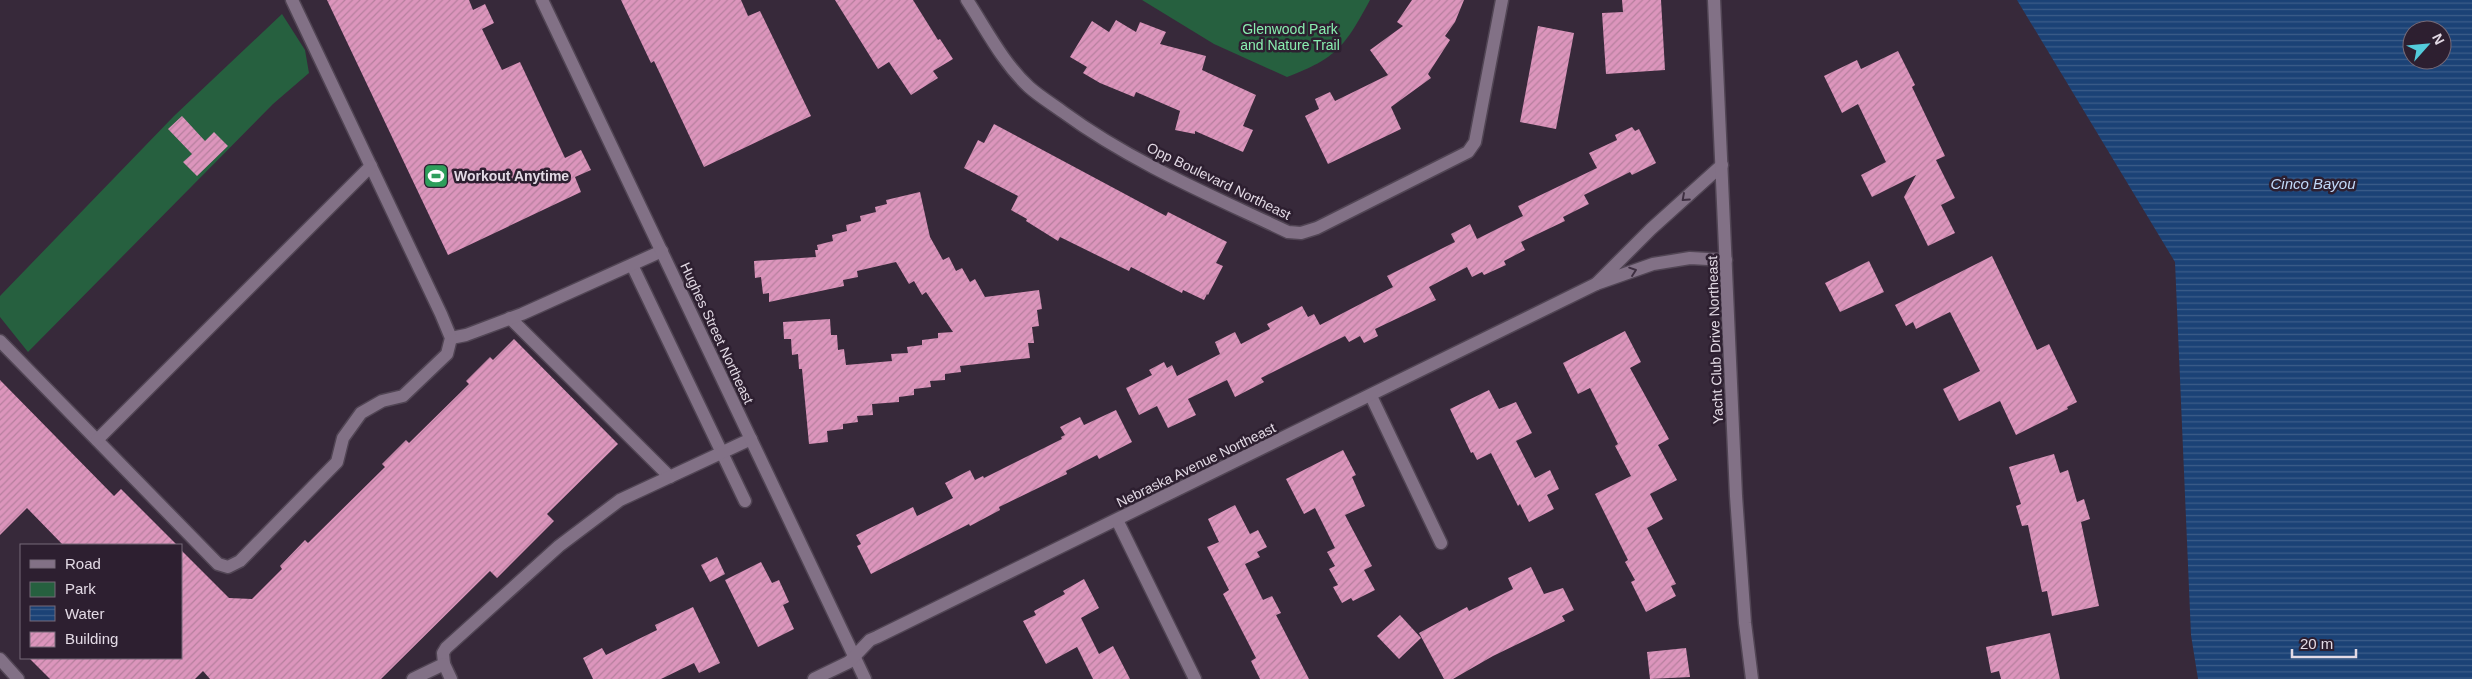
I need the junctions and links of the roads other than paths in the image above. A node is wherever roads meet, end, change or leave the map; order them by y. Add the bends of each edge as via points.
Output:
1 (292, 0) edge
2 (542, 0) edge
3 (967, 0) edge
4 (1502, 0) edge
5 (1714, 0) edge
6 (1722, 165) junction
7 (371, 166) junction
8 (662, 251) junction
9 (1726, 260) junction
10 (632, 265) junction
11 (1596, 284) junction
12 (510, 318) junction
13 (452, 338) junction
14 (0, 341) edge
15 (1371, 396) junction
16 (751, 439) junction
17 (97, 440) junction
18 (722, 452) junction
19 (670, 477) junction
20 (745, 500) dead end
21 (1117, 520) junction
22 (1441, 543) dead end
23 (854, 656) junction
24 (0, 659) edge
25 (444, 664) junction
26 (18, 679) edge
27 (413, 679) edge
28 (451, 679) edge
29 (814, 679) edge
30 (865, 679) edge
31 (1195, 679) edge
32 (1752, 679) edge

1 - 7 street
2 - 8 street, Hughes Street Northeast
3 - 4 street, Opp Boulevard Northeast via 1016,73 1030,88 1073,119 1110,143 1205,193 1288,232 1301,234 1468,152 1475,142
5 - 6 street, Yacht Club Drive Northeast
6 - 9 street, Yacht Club Drive Northeast
6 -> 11 street, Nebraska Avenue Northeast
7 - 13 street
7 - 17 street
8 - 10 street
8 - 16 street, Hughes Street Northeast
11 -> 9 street, Nebraska Avenue Northeast via 1653,264 1690,258
9 - 32 street, Yacht Club Drive Northeast via 1736,496
10 - 12 street
10 - 18 street
11 - 15 street, Nebraska Avenue Northeast
12 - 13 street
12 - 19 street
13 - 17 street via 447,354 403,396 382,401 361,413 343,438 337,462 240,561 228,567 218,564
14 - 17 street
15 - 21 street, Nebraska Avenue Northeast
15 - 22 street
16 - 18 street
16 - 23 street, Hughes Street Northeast
18 - 19 street
18 - 20 street
19 - 25 street via 620,500 559,546 446,648
21 - 23 street, Nebraska Avenue Northeast via 870,640
21 - 31 street
23 - 29 street, Nebraska Avenue Northeast via 849,662
23 - 30 street, Hughes Street Northeast
24 - 26 street
25 - 27 street
25 - 28 street

